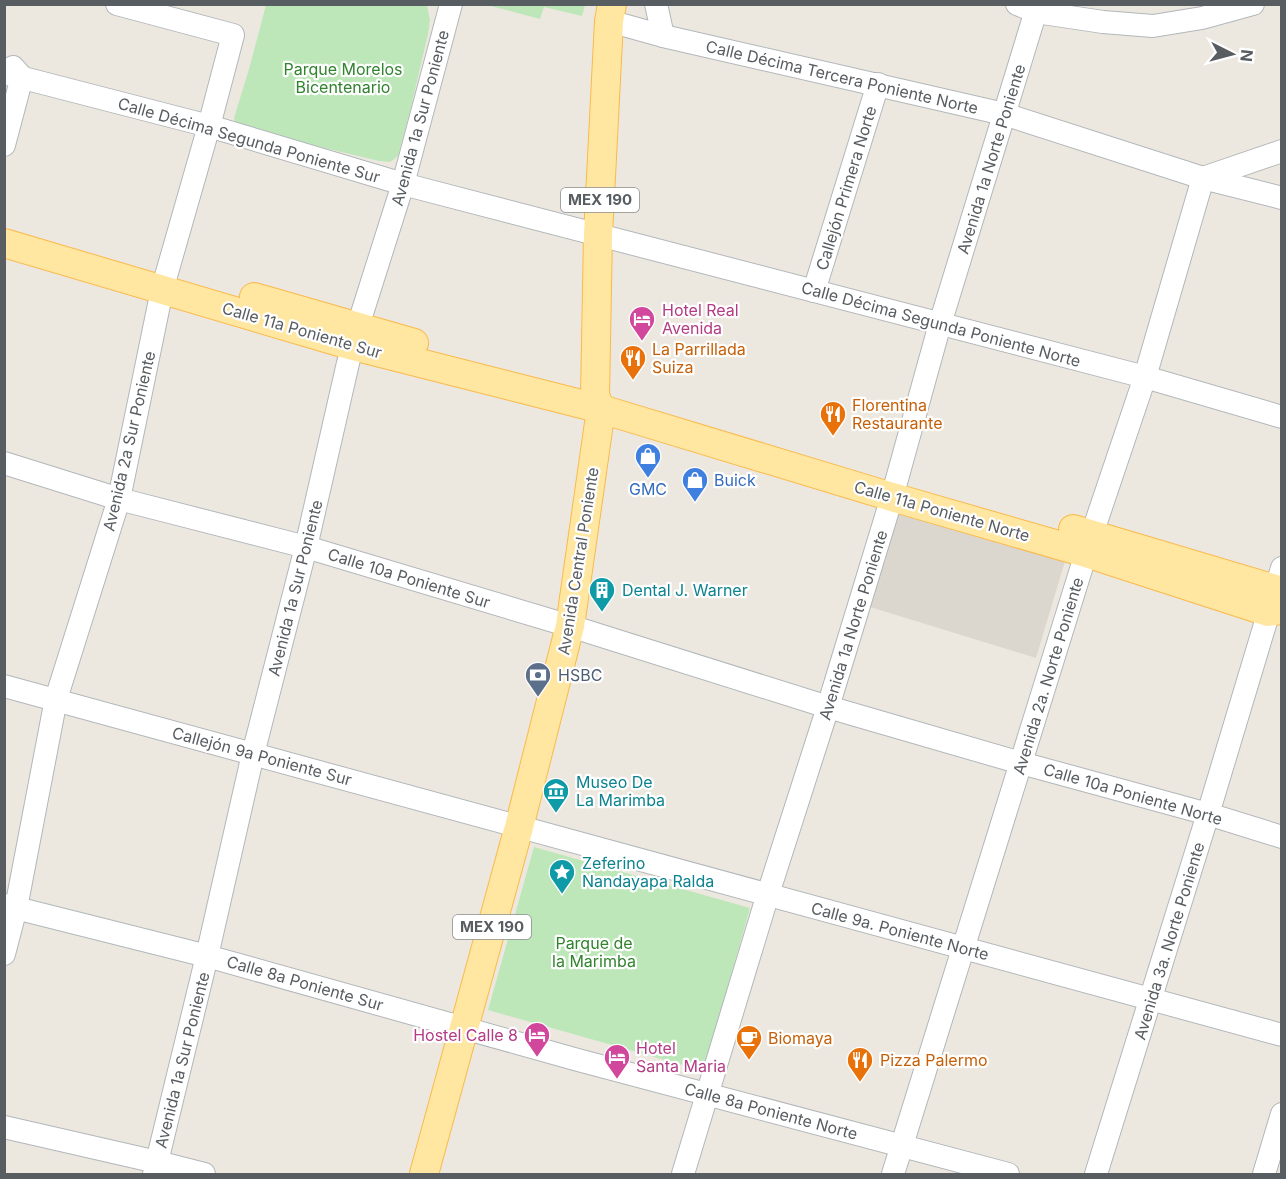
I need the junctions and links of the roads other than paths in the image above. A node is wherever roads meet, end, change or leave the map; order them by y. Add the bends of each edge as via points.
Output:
1 (117, 4) edge
2 (451, 4) edge
3 (656, 4) edge
4 (1253, 4) edge
5 (1030, 7) edge
6 (610, 13) edge
7 (663, 36) junction
8 (4, 62) edge
9 (13, 75) edge
10 (878, 84) junction
11 (1004, 114) junction
12 (209, 126) junction
13 (4, 145) edge
14 (1281, 151) edge
15 (1203, 178) junction
16 (403, 184) junction
17 (1281, 198) edge
18 (4, 223) edge
19 (598, 235) junction
20 (4, 243) edge
21 (165, 281) junction
22 (814, 291) junction
23 (940, 324) junction
24 (355, 336) junction
25 (1145, 377) junction
26 (598, 402) junction
27 (1281, 417) edge
28 (4, 463) edge
29 (894, 488) junction
30 (119, 499) junction
31 (1089, 543) junction
32 (306, 547) junction
33 (1277, 594) edge
34 (570, 626) junction
35 (4, 686) edge
36 (57, 699) junction
37 (828, 706) junction
38 (253, 754) junction
39 (1021, 763) junction
40 (1208, 814) junction
41 (519, 826) junction
42 (1281, 837) edge
43 (768, 894) junction
44 (10, 906) edge
45 (963, 948) junction
46 (4, 954) edge
47 (207, 956) junction
48 (1151, 999) junction
49 (465, 1028) junction
50 (1281, 1035) edge
51 (708, 1094) junction
52 (1281, 1114) edge
53 (4, 1127) edge
54 (903, 1146) junction
55 (156, 1168) edge
56 (204, 1174) edge
57 (424, 1174) edge
58 (683, 1174) edge
59 (893, 1174) edge
60 (1008, 1174) edge
61 (1096, 1174) edge
62 (1264, 1174) edge

1 - 12 street, Avenida 2a Sur Poniente via 232,35
2 - 16 street, Avenida 1a Sur Poniente
3 - 7 street
4 - 5 street via 1154,26 1104,22
5 - 11 street, Avenida 1a Norte Poniente
6 - 7 street, Calle Décima Tercera Poniente Norte
6 - 19 main road, Avenida Central Poniente / MEX 190
7 - 10 street, Calle Décima Tercera Poniente Norte
8 - 9 street via 14,68
9 - 12 street, Calle Décima Segunda Poniente Sur
9 - 13 street
10 - 11 street, Calle Décima Tercera Poniente Norte
10 - 22 street, Callejón Primera Norte
11 - 15 street, Calle Décima Tercera Poniente Norte
11 - 23 street, Avenida 1a Norte Poniente
12 - 16 street, Calle Décima Segunda Poniente Sur
12 - 21 street, Avenida 2a Sur Poniente
14 - 15 street
15 - 17 street, Calle Décima Tercera Poniente Norte
15 - 25 street, Avenida 2a. Norte Poniente
16 - 19 street, Calle Décima Segunda Poniente Sur
16 - 24 street, Avenida 1a Sur Poniente
18 - 21 main road, Calle 11a Poniente Sur
19 - 22 street, Calle Décima Segunda Poniente Norte
19 - 26 main road, Avenida Central Poniente / MEX 190
20 - 21 main road, Calle 11a Poniente Sur
21 - 24 main road, Calle 11a Poniente Sur
21 - 30 street, Avenida 2a Sur Poniente
22 - 23 street, Calle Décima Segunda Poniente Norte
23 - 25 street, Calle Décima Segunda Poniente Norte
23 - 29 street, Avenida 1a Norte Poniente
24 - 26 main road, Calle 11a Poniente Sur
24 - 32 street, Avenida 1a Sur Poniente
25 - 27 street, Calle Décima Segunda Poniente Norte
25 - 31 street, Avenida 2a. Norte Poniente
26 - 29 main road, Calle 11a Poniente Norte
26 - 34 main road, Avenida Central Poniente / MEX 190
28 - 30 street, Calle 10a Poniente Sur
29 - 31 main road, Calle 11a Poniente Norte
29 - 37 street, Avenida 1a Norte Poniente
30 - 32 street, Calle 10a Poniente Sur
30 - 36 street, Avenida 2a Sur Poniente
31 - 33 main road, Calle 11a Poniente Norte
31 - 39 street, Avenida 2a. Norte Poniente
32 - 34 street, Calle 10a Poniente Sur
32 - 38 street, Avenida 1a Sur Poniente
33 - 40 street, Avenida 3a. Norte Poniente
34 - 37 street, Calle 10a Poniente Norte
34 - 41 main road, Avenida Central Poniente / MEX 190
35 - 36 street, Callejón 9a Poniente Sur
36 - 38 street, Callejón 9a Poniente Sur
36 - 44 street, Avenida 2a Sur Poniente
37 - 39 street, Calle 10a Poniente Norte
37 - 43 street, Avenida 1a Norte Poniente
38 - 41 street, Callejón 9a Poniente Sur
38 - 47 street, Avenida 1a Sur Poniente
39 - 40 street, Calle 10a Poniente Norte
39 - 45 street, Avenida 2a. Norte Poniente
40 - 42 street, Calle 10a Poniente Norte
40 - 48 street, Avenida 3a. Norte Poniente
41 - 43 street, Calle 9a. Poniente Norte
41 - 49 main road, Avenida Central Poniente / MEX 190
43 - 45 street, Calle 9a. Poniente Norte
43 - 51 street, Avenida 1a Norte Poniente
44 - 46 street, Avenida 2a Sur Poniente
44 - 47 street, Calle 8a Poniente Sur
45 - 48 street, Calle 9a. Poniente Norte
45 - 54 street, Avenida 2a. Norte Poniente
47 - 49 street, Calle 8a Poniente Sur
47 - 55 street, Avenida 1a Sur Poniente
48 - 50 street, Calle 9a. Poniente Norte
48 - 61 street, Avenida 3a. Norte Poniente
49 - 51 street, Calle 8a Poniente Norte
49 - 57 main road, Avenida Central Poniente / MEX 190
51 - 54 street, Calle 8a Poniente Norte
51 - 58 street, Avenida 1a Norte Poniente
52 - 62 street
53 - 55 street
54 - 59 street, Avenida 2a. Norte Poniente
54 - 60 street, Calle 8a Poniente Norte
55 - 56 street

